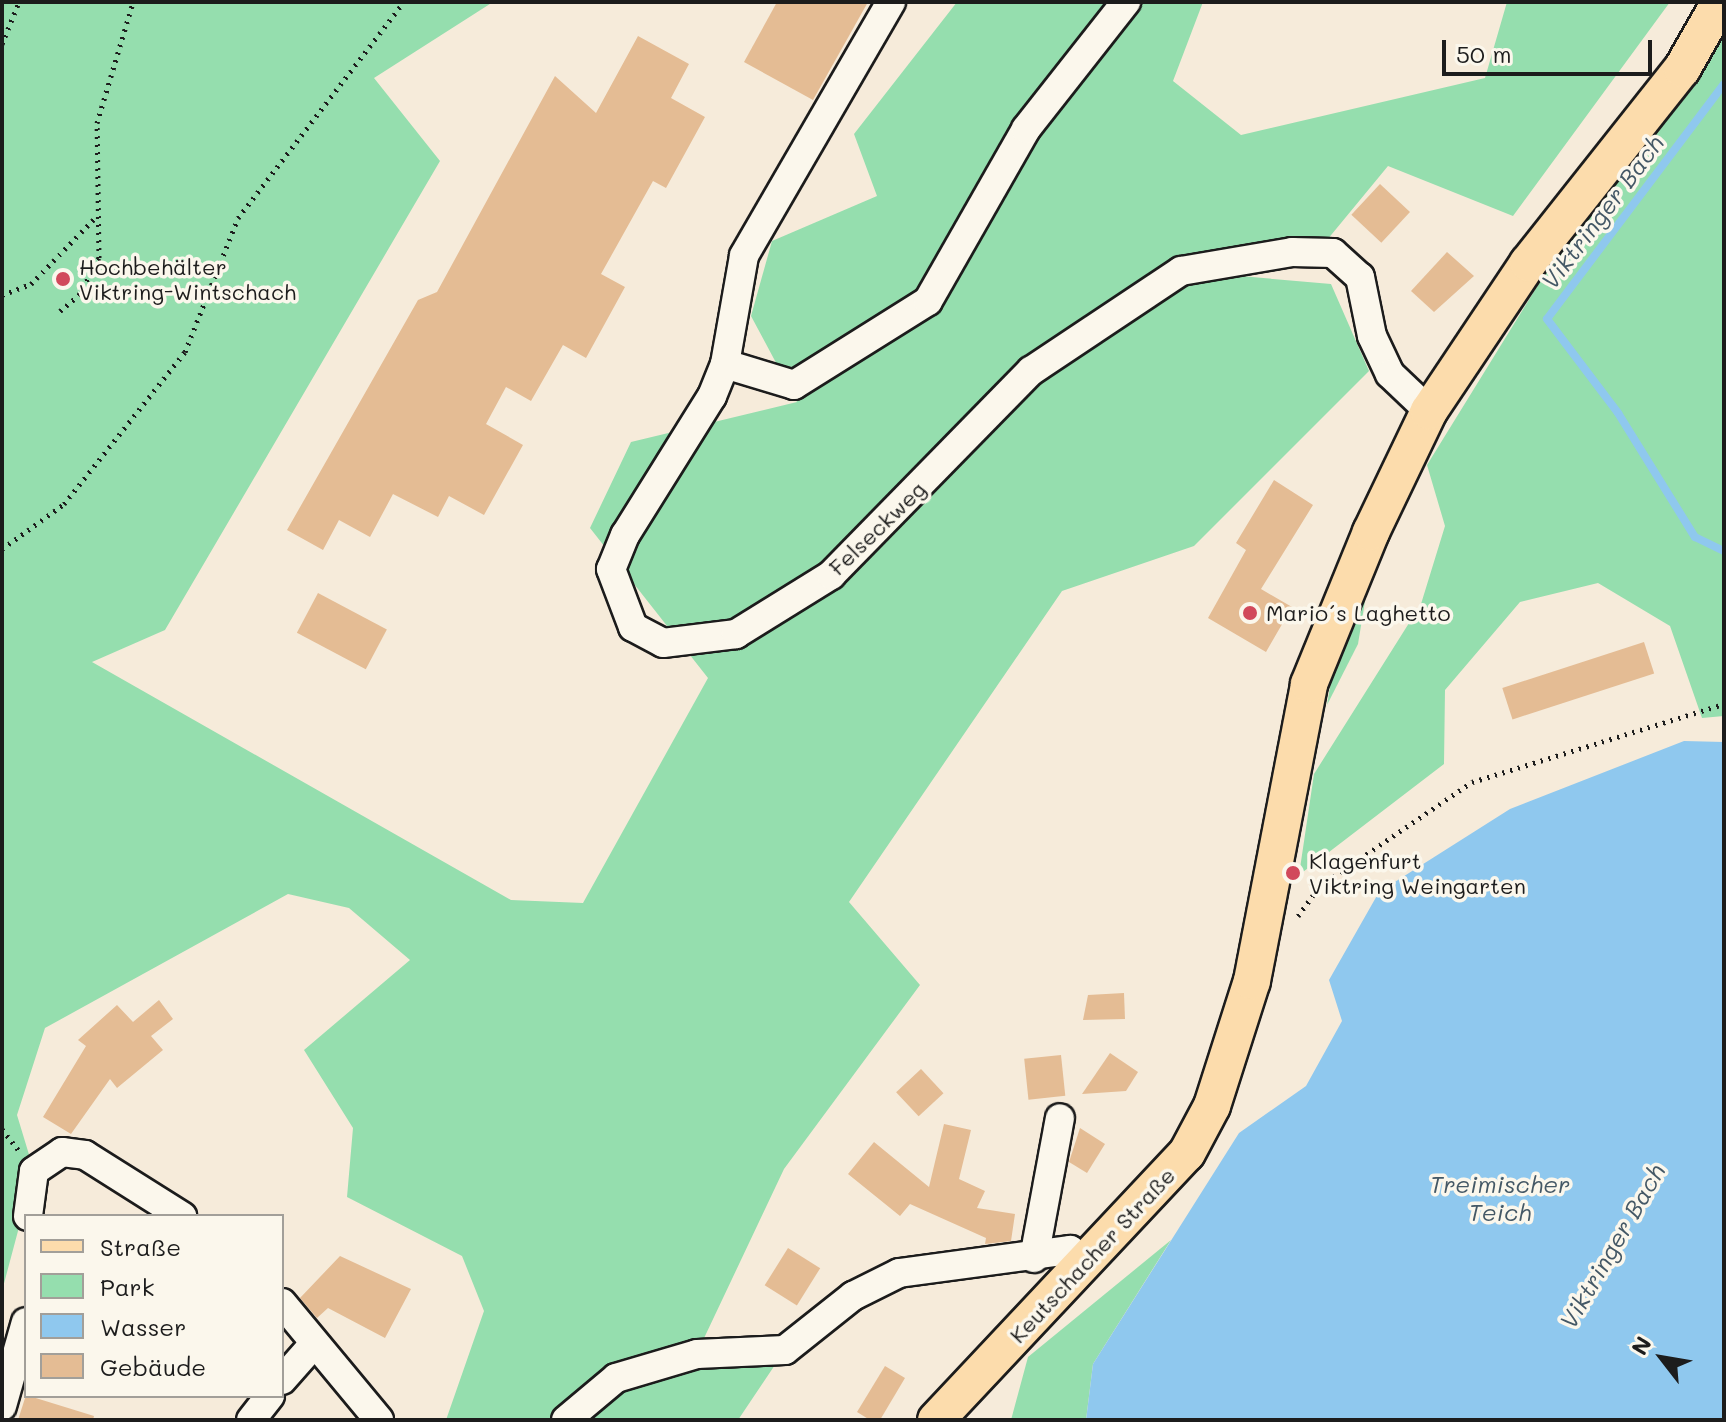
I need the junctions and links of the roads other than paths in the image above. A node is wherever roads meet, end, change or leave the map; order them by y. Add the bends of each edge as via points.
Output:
1 (891, 2) edge
2 (1126, 2) edge
3 (1720, 2) edge
4 (725, 364) junction
5 (1429, 411) junction
6 (1060, 1118) dead end
7 (28, 1214) edge
8 (179, 1214) edge
9 (1034, 1258) junction
10 (1081, 1266) junction
11 (284, 1306) edge
12 (24, 1329) edge
13 (313, 1345) junction
14 (284, 1378) edge
15 (268, 1398) edge
16 (2, 1406) edge
17 (251, 1420) edge
18 (379, 1420) edge
19 (566, 1420) edge
20 (936, 1420) edge

1 - 4 street, Felseckweg via 744,256
2 - 4 street via 1026,129 928,301 794,385
3 - 5 main road, Keutschacher Straße via 1682,69 1528,263
4 - 5 street, Felseckweg via 611,569 633,627 663,643 736,634 831,575 1031,371 1181,271 1292,252 1333,253 1360,277 1372,336 1390,374
5 - 10 main road, Keutschacher Straße via 1309,684 1252,981 1212,1106 1157,1190
6 - 9 street
7 - 8 street via 34,1171 62,1152 85,1155
9 - 10 street via 1070,1250
9 - 19 street via 899,1273 853,1296 785,1350 697,1354 616,1378
10 - 20 main road, Keutschacher Straße
11 - 13 street
12 - 16 street
13 - 14 street
13 - 18 street
15 - 17 street

